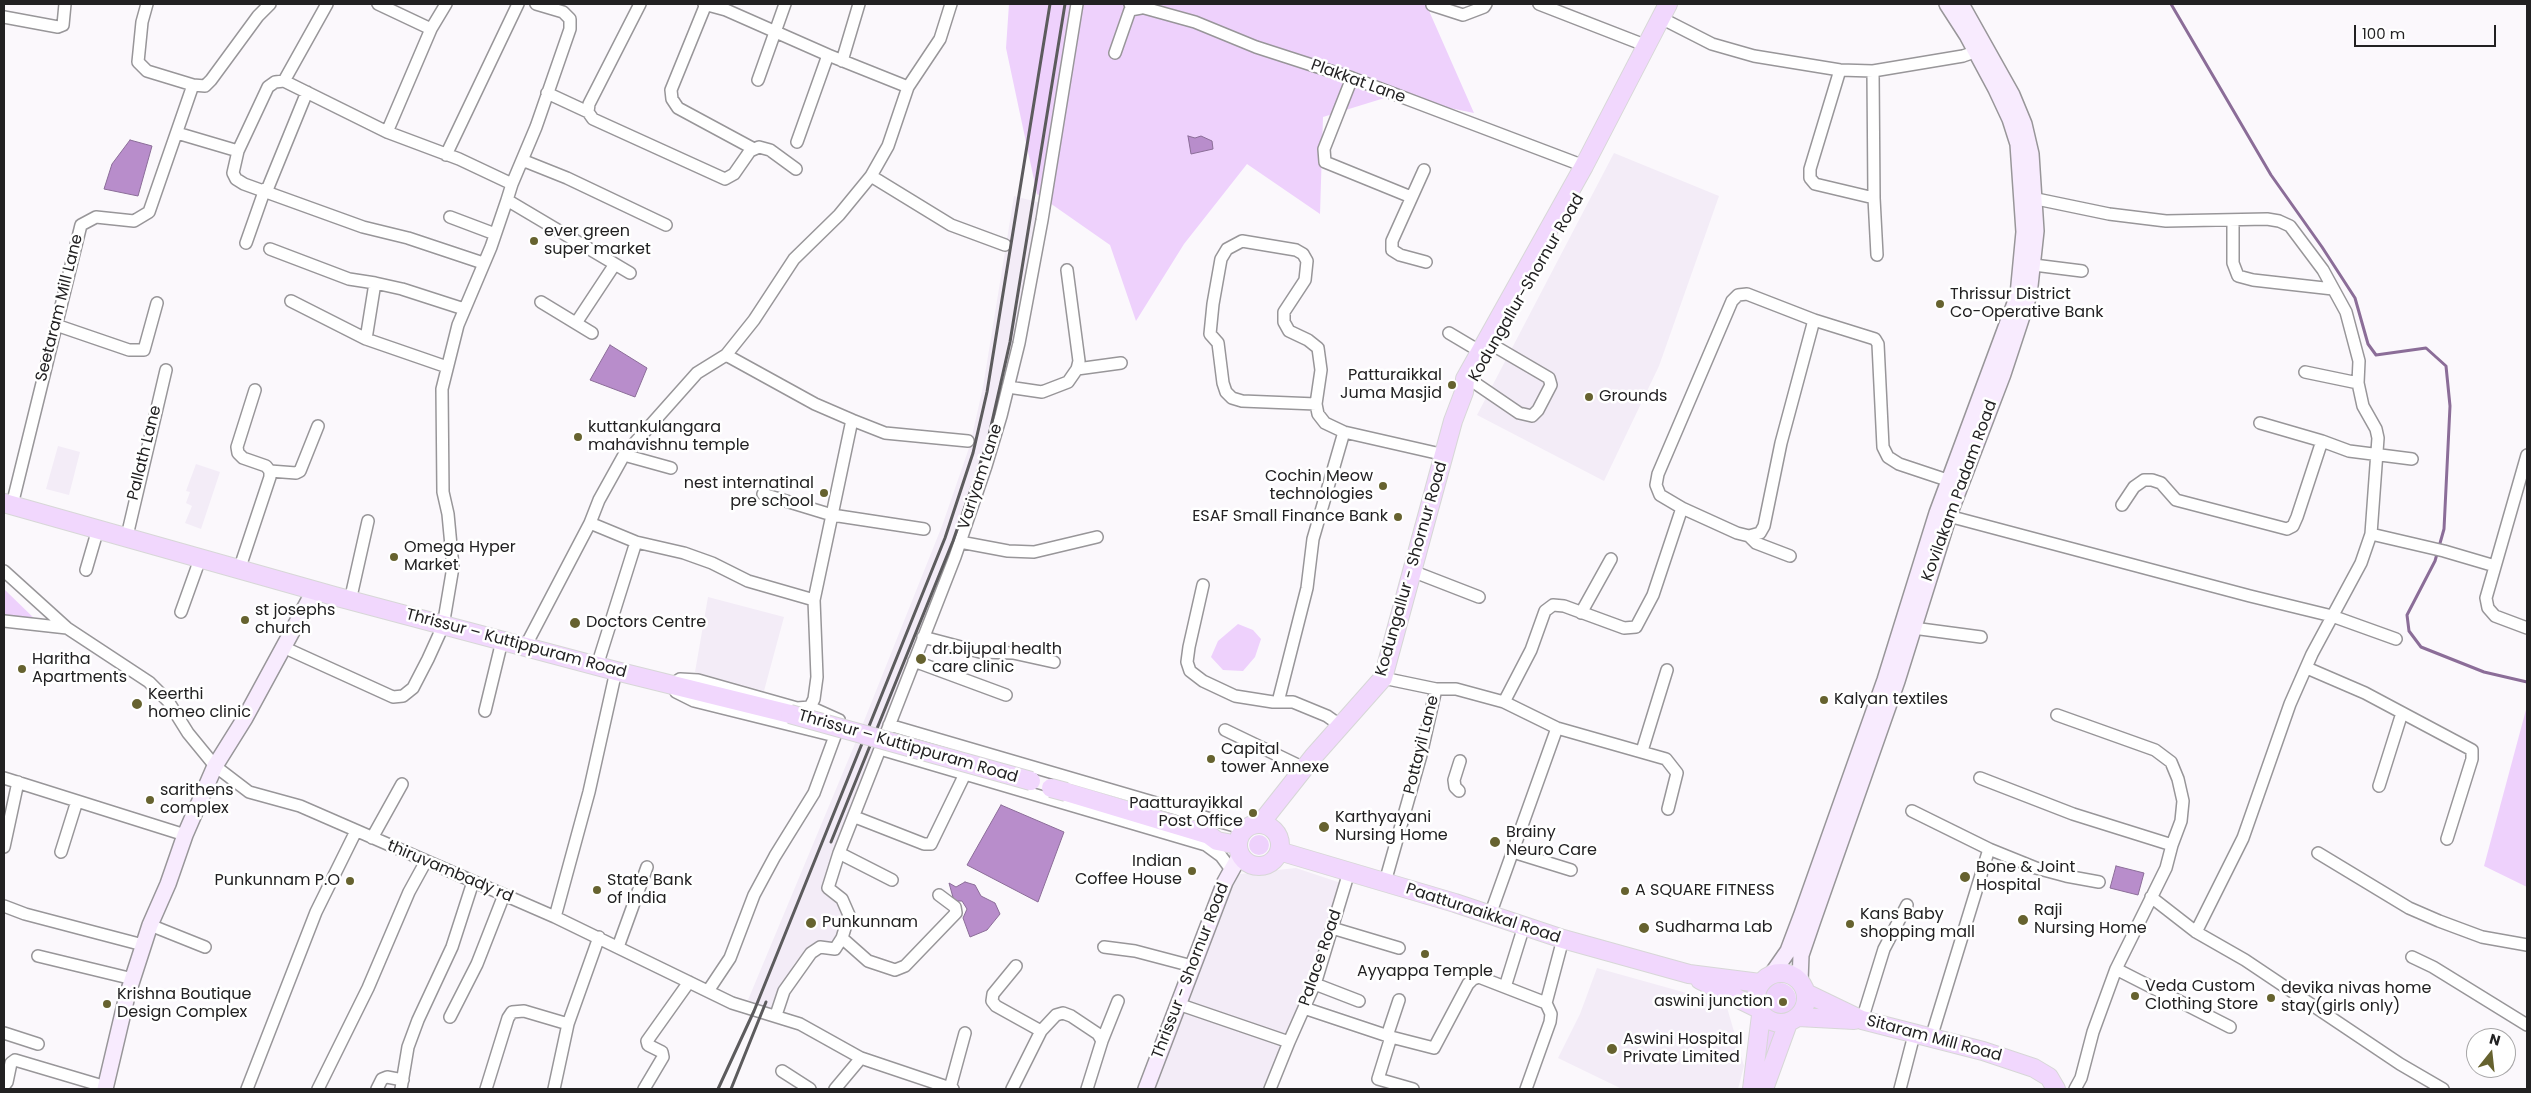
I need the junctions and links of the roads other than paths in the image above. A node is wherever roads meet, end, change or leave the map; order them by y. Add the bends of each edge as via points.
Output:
1 (65, 4) edge
2 (147, 4) edge
3 (270, 4) edge
4 (327, 4) edge
5 (378, 4) edge
6 (446, 4) edge
7 (518, 4) edge
8 (536, 4) edge
9 (640, 4) edge
10 (705, 4) edge
11 (785, 4) edge
12 (859, 4) edge
13 (951, 4) edge
14 (1078, 4) edge
15 (1130, 4) edge
16 (1486, 4) edge
17 (1538, 4) edge
18 (1679, 4) edge
19 (1947, 4) edge
20 (1961, 4) edge
21 (1432, 6) dead end
22 (727, 7) edge
23 (1143, 7) junction
24 (1666, 15) edge
25 (4, 16) edge
26 (430, 29) junction
27 (774, 32) junction
28 (1647, 46) junction
29 (1982, 50) junction
30 (1114, 53) dead end
31 (828, 55) junction
32 (842, 61) junction
33 (1840, 70) junction
34 (1873, 71) junction
35 (1352, 78) junction
36 (758, 80) dead end
37 (284, 81) junction
38 (193, 85) junction
39 (908, 87) junction
40 (308, 92) junction
41 (547, 93) junction
42 (588, 112) junction
43 (387, 132) junction
44 (177, 133) junction
45 (798, 142) dead end
46 (754, 149) junction
47 (238, 151) junction
48 (446, 155) junction
49 (522, 160) junction
50 (1584, 166) junction
51 (796, 169) dead end
52 (1424, 170) dead end
53 (871, 176) junction
54 (512, 184) junction
55 (266, 190) junction
56 (1411, 196) junction
57 (2029, 197) junction
58 (1874, 198) junction
59 (507, 200) junction
60 (450, 216) dead end
61 (2233, 220) junction
62 (666, 225) dead end
63 (495, 234) junction
64 (246, 243) dead end
65 (1005, 245) dead end
66 (270, 249) dead end
67 (1876, 255) dead end
68 (1426, 262) dead end
69 (484, 263) junction
70 (616, 264) junction
71 (2034, 265) junction
72 (1067, 270) dead end
73 (2082, 271) dead end
74 (630, 273) dead end
75 (375, 284) junction
76 (2333, 289) junction
77 (292, 301) dead end
78 (541, 302) dead end
79 (157, 303) dead end
80 (464, 309) junction
81 (1814, 320) junction
82 (576, 323) junction
83 (56, 325) junction
84 (592, 333) dead end
85 (1449, 333) dead end
86 (366, 339) junction
87 (1489, 350) junction
88 (726, 355) junction
89 (1121, 363) dead end
90 (447, 367) junction
91 (1077, 369) junction
92 (166, 370) dead end
93 (2305, 372) dead end
94 (2358, 383) junction
95 (1008, 387) junction
96 (1469, 388) junction
97 (256, 390) dead end
98 (1316, 404) junction
99 (852, 420) junction
100 (2260, 423) dead end
101 (318, 426) dead end
102 (1344, 432) junction
103 (968, 441) dead end
104 (2322, 442) junction
105 (624, 455) junction
106 (1444, 455) junction
107 (2376, 455) junction
108 (2527, 456) edge
109 (2412, 459) dead end
110 (671, 468) dead end
111 (270, 471) junction
112 (1950, 481) junction
113 (763, 494) dead end
114 (8, 504) edge
115 (2122, 505) dead end
116 (1682, 508) junction
117 (1943, 514) junction
118 (832, 515) junction
119 (368, 521) dead end
120 (590, 523) junction
121 (98, 529) junction
122 (924, 530) dead end
123 (2371, 534) junction
124 (126, 536) junction
125 (1749, 536) junction
126 (1097, 537) dead end
127 (636, 542) junction
128 (960, 542) junction
129 (1790, 556) dead end
130 (200, 558) junction
131 (1610, 559) dead end
132 (2495, 566) junction
133 (86, 570) dead end
134 (239, 570) junction
135 (4, 571) edge
136 (1412, 572) junction
137 (1202, 585) dead end
138 (314, 591) junction
139 (1479, 597) dead end
140 (814, 600) junction
141 (350, 601) junction
142 (181, 612) dead end
143 (1581, 612) junction
144 (2332, 616) junction
145 (4, 621) edge
146 (443, 626) junction
147 (67, 628) junction
148 (1913, 628) junction
149 (2527, 628) edge
150 (923, 637) junction
151 (1982, 637) dead end
152 (2396, 638) dead end
153 (502, 641) junction
154 (525, 647) junction
155 (284, 648) junction
156 (914, 661) junction
157 (1054, 662) dead end
158 (597, 666) junction
159 (2307, 668) junction
160 (1667, 670) dead end
161 (616, 671) junction
162 (1383, 678) junction
163 (673, 684) junction
164 (1436, 689) junction
165 (1006, 695) dead end
166 (1278, 702) junction
167 (1504, 702) junction
168 (810, 707) junction
169 (485, 711) dead end
170 (2402, 713) junction
171 (2057, 715) dead end
172 (888, 725) junction
173 (1341, 726) junction
174 (1558, 728) junction
175 (1226, 730) dead end
176 (835, 736) junction
177 (880, 750) junction
178 (1642, 751) junction
179 (1460, 761) dead end
180 (215, 766) junction
181 (1304, 768) junction
182 (965, 774) junction
183 (1063, 776) junction
184 (4, 778) edge
185 (1980, 778) dead end
186 (18, 782) junction
187 (402, 784) dead end
188 (2378, 786) dead end
189 (1459, 791) dead end
190 (77, 801) junction
191 (1056, 801) junction
192 (1668, 808) dead end
193 (1912, 811) dead end
194 (855, 817) junction
195 (356, 831) junction
196 (185, 835) junction
197 (372, 838) junction
198 (1245, 838) junction
199 (2447, 840) dead end
200 (2172, 845) junction
201 (4, 847) edge
202 (1989, 849) junction
203 (1279, 851) junction
204 (61, 852) dead end
205 (1513, 852) junction
206 (839, 853) junction
207 (2318, 853) dead end
208 (426, 861) junction
209 (647, 867) dead end
210 (1571, 870) dead end
211 (1232, 871) junction
212 (1349, 872) junction
213 (892, 880) dead end
214 (473, 882) junction
215 (1385, 882) junction
216 (2099, 882) dead end
217 (504, 895) junction
218 (939, 895) dead end
219 (2152, 897) junction
220 (1907, 905) dead end
221 (4, 906) edge
222 (1490, 915) junction
223 (555, 917) junction
224 (150, 925) junction
225 (1524, 926) junction
226 (1332, 928) junction
227 (2196, 932) junction
228 (599, 937) junction
229 (842, 938) junction
230 (1563, 939) junction
231 (143, 945) junction
232 (2527, 946) edge
233 (205, 947) dead end
234 (618, 947) junction
235 (1104, 947) dead end
236 (1399, 948) dead end
237 (38, 956) dead end
238 (2412, 957) dead end
239 (1016, 966) dead end
240 (1192, 966) junction
241 (2116, 969) junction
242 (1689, 974) junction
243 (1766, 978) junction
244 (133, 979) junction
245 (689, 982) junction
246 (1315, 984) junction
247 (1505, 987) junction
248 (1803, 987) junction
249 (708, 991) junction
250 (1359, 1000) dead end
251 (1399, 1000) dead end
252 (1118, 1001) dead end
253 (1546, 1003) junction
254 (1178, 1004) junction
255 (1304, 1008) junction
256 (1759, 1012) junction
257 (776, 1015) junction
258 (450, 1017) dead end
259 (1793, 1020) junction
260 (1862, 1020) junction
261 (568, 1024) junction
262 (2527, 1025) edge
263 (2230, 1027) dead end
264 (1042, 1031) junction
265 (4, 1033) edge
266 (965, 1033) dead end
267 (1389, 1037) junction
268 (1923, 1037) junction
269 (1102, 1040) junction
270 (1289, 1042) junction
271 (38, 1044) dead end
272 (862, 1058) junction
273 (782, 1070) dead end
274 (402, 1084) edge
275 (4, 1086) edge
276 (106, 1088) edge
277 (947, 1088) edge
278 (247, 1089) edge
279 (318, 1089) edge
280 (378, 1089) edge
281 (486, 1089) edge
282 (554, 1089) edge
283 (644, 1089) edge
284 (810, 1089) edge
285 (835, 1089) edge
286 (1012, 1089) edge
287 (1087, 1089) edge
288 (1146, 1089) edge
289 (1270, 1089) edge
290 (1413, 1089) edge
291 (1526, 1089) edge
292 (1752, 1089) edge
293 (1764, 1089) edge
294 (1900, 1089) edge
295 (2056, 1089) edge
296 (2075, 1089) edge
297 (2443, 1089) edge

1 - 25 street via 63,26 58,27
2 - 38 street via 138,62 147,71
3 - 38 street via 211,80 204,86
4 - 37 street
5 - 26 street
6 - 26 street
7 - 48 street
8 - 41 street via 564,12 570,19 570,29
9 - 42 street via 589,104
10 - 22 street
10 - 46 street via 671,90 672,99 678,108
11 - 27 street
12 - 32 street
13 - 39 street via 940,39
14 - 95 street, Variyam Lane via 1042,220
15 - 23 street, Plakkat Lane
16 - 21 street via 1463,14
17 - 28 street
18 - 24 main road, Kodungallur-Shornur Road
19 - 29 main road, Kovilakam Padam Road
20 - 29 main road, Kovilakam Padam Road
22 - 27 street
23 - 30 street via 1130,10
23 - 35 street, Plakkat Lane via 1195,22 1256,47
24 - 28 main road, Kodungallur-Shornur Road
24 - 33 street via 1712,44 1754,56
24 - 87 main road, Kodungallur-Shornur Road via 1616,131
26 - 43 street
27 - 31 street
27 - 36 street
28 - 50 main road, Kodungallur-Shornur Road
29 - 34 street
29 - 57 main road, Kovilakam Padam Road via 2013,127
31 - 32 street
31 - 45 street
32 - 39 street
33 - 34 street
33 - 58 street via 1810,178 1815,184
34 - 58 street
35 - 50 street, Plakkat Lane
35 - 56 street via 1324,149 1324,162
37 - 40 street
37 - 47 street via 268,87
38 - 44 street, Seetaram Mill Lane
39 - 53 street via 888,146
40 - 43 street
40 - 55 street
41 - 42 street
41 - 49 street
42 - 46 street via 593,119 725,179 734,174
43 - 48 street
44 - 47 street
44 - 83 street, Seetaram Mill Lane via 149,212 134,220 96,217 81,225
46 - 51 street via 770,150
47 - 55 street via 233,167 236,179
48 - 54 street
49 - 54 street
49 - 62 street
50 - 87 main road, Kodungallur-Shornur Road
52 - 56 street
53 - 65 street via 951,225
53 - 88 street via 839,215 794,259 754,320
54 - 59 street
55 - 64 street
55 - 69 street via 363,227
56 - 68 street via 1392,241 1392,250
57 - 61 street via 2109,214 2166,221
57 - 71 main road, Kovilakam Padam Road
57 - 112 main road, Kovilakam Padam Road via 2018,295
58 - 67 street
59 - 63 street
59 - 70 street
60 - 63 street
61 - 76 street via 2267,219 2290,226
61 - 76 street via 2233,263 2238,276
63 - 69 street
66 - 75 street via 349,279
69 - 80 street
70 - 74 street
70 - 82 street
71 - 73 street
71 - 117 main road, Kovilakam Padam Road via 2030,295 2021,324
72 - 91 street via 1079,361
75 - 80 street
75 - 86 street
76 - 94 street via 2346,312 2360,361
77 - 86 street
78 - 82 street
79 - 83 street via 144,350 129,350
80 - 90 street
81 - 112 street via 1875,339 1878,344 1883,447 1888,456 1899,464
81 - 116 street via 1747,294 1738,295 1732,301 1658,474 1656,485 1660,495
81 - 125 street via 1781,444 1764,526 1760,533
82 - 84 street
83 - 114 street, Seetaram Mill Lane
85 - 87 street
86 - 90 street
87 - 96 main road, Kodungallur-Shornur Road via 1465,379
87 - 96 street via 1549,378 1551,384 1538,410 1532,416 1519,413
88 - 99 street
88 - 105 street via 697,373
89 - 91 street
90 - 146 street via 440,407 442,492 448,514 453,567
91 - 95 street via 1068,382 1042,392
92 - 124 street, Pallath Lane
93 - 94 street
94 - 107 street via 2363,406 2376,429
95 - 128 street, Variyam Lane
96 - 106 main road, Kodungallur - Shornur Road via 1453,421
97 - 111 street via 237,447 238,453
98 - 98 street via 1242,401 1226,392 1218,343 1210,334 1213,304 1221,259 1228,249 1242,241 1296,250 1308,261 1305,280 1284,312 1284,322 1289,331 1318,348 1321,370
98 - 102 street via 1325,423
99 - 103 street via 885,433
99 - 118 street
100 - 104 street
101 - 111 street via 300,471
102 - 106 street
102 - 166 street via 1313,539 1307,588
104 - 107 street
104 - 115 street via 2298,517 2287,529 2176,500 2161,483 2152,480 2144,480 2134,487
105 - 110 street
105 - 120 street
106 - 136 main road, Kodungallur - Shornur Road
107 - 109 street
107 - 123 street
108 - 132 street
111 - 134 street
112 - 117 main road, Kovilakam Padam Road
113 - 118 street
114 - 121 main road, Thrissur – Kuttippuram Road
116 - 125 street
116 - 143 street via 1653,595 1636,627 1624,628
117 - 144 street
117 - 148 main road, Kovilakam Padam Road
117 - 243 main road, Kovilakam Padam Road via 1788,951
118 - 122 street
118 - 140 street
119 - 141 street
120 - 127 street
120 - 154 street
121 - 124 main road, Thrissur – Kuttippuram Road
121 - 133 street
123 - 132 street
123 - 144 street via 2361,563
124 - 130 main road, Thrissur – Kuttippuram Road
125 - 129 street via 1756,543
126 - 128 street via 1034,552
127 - 140 street via 684,553 748,581
127 - 158 street
128 - 150 street, Variyam Lane
130 - 134 main road, Thrissur – Kuttippuram Road
130 - 142 street
131 - 143 street
132 - 149 street via 2486,598 2488,608 2495,616
134 - 138 main road, Thrissur – Kuttippuram Road
135 - 147 street, thiruvambady rd
136 - 139 street
136 - 162 main road, Kodungallur - Shornur Road
137 - 166 street via 1187,662 1190,671 1235,696
138 - 141 main road, Thrissur – Kuttippuram Road
138 - 155 main road
140 - 168 street via 817,678
141 - 146 main road, Thrissur – Kuttippuram Road
143 - 167 street via 1553,605 1545,611 1531,650
144 - 152 street
144 - 159 street
145 - 147 street
146 - 153 main road, Thrissur – Kuttippuram Road
146 - 155 street via 413,688 403,696 393,696
147 - 180 street, thiruvambady rd via 149,682 168,701 188,733
148 - 151 street
148 - 248 main road, Kovilakam Padam Road via 1875,748 1801,955
150 - 156 street, Variyam Lane
150 - 157 street via 980,652
153 - 154 main road, Thrissur – Kuttippuram Road
153 - 169 street
154 - 158 main road, Thrissur – Kuttippuram Road
155 - 180 main road
156 - 165 street
156 - 172 street, Variyam Lane
158 - 161 main road, Thrissur – Kuttippuram Road
159 - 170 street
159 - 227 street via 2290,704 2244,838
160 - 178 street
161 - 163 main road, Thrissur – Kuttippuram Road
161 - 223 street via 589,792
162 - 164 street, Pottayil Lane
162 - 173 main road, Kodungallur - Shornur Road
163 - 168 street via 680,679 698,680 797,708
163 - 176 street via 676,692 694,701
163 - 198 main road, Thrissur – Kuttippuram Road, bridge via 1030,781 1209,835 1216,841
164 - 167 street via 1465,691
164 - 215 street, Pottayil Lane
166 - 173 street via 1293,702
167 - 174 street
168 - 176 street via 839,720
170 - 188 street
170 - 199 street via 2472,750
171 - 200 street via 2155,750 2171,762 2183,801 2181,821
172 - 177 street, Variyam Lane
172 - 183 street
173 - 181 main road, Kodungallur - Shornur Road
174 - 178 street
174 - 205 street
175 - 181 street
176 - 249 street via 814,793 754,895 730,958
177 - 182 street
177 - 194 street, Variyam Lane
178 - 192 street via 1666,759 1677,774
179 - 189 street via 1454,780
180 - 195 street, thiruvambady rd via 249,792 300,806
180 - 196 main road
181 - 198 main road, Kodungallur - Shornur Road
182 - 191 street
182 - 194 street via 930,844
183 - 191 street
183 - 198 street via 1179,810
184 - 186 street
185 - 200 street via 2073,814
186 - 190 street
186 - 201 street
187 - 197 street
190 - 196 street
190 - 204 street
191 - 211 street via 1206,845 1221,856
193 - 202 street
194 - 206 street, Variyam Lane
195 - 197 street, thiruvambady rd
195 - 278 street via 316,912
196 - 224 main road
197 - 208 street, thiruvambady rd
198 - 203 main road via 1273,830 1278,836
198 - 203 main road via 1247,862 1260,866 1269,863
198 - 211 main road, Thrissur - Shornur Road
200 - 219 street via 2166,868
202 - 216 street via 2036,868
202 - 268 street
203 - 212 main road, Paatturaaikkal Road
205 - 210 street
205 - 222 street
206 - 213 street
206 - 229 street, Variyam Lane via 828,888 842,899 850,915
207 - 232 street via 2409,908 2439,922 2482,937
208 - 214 street, thiruvambady rd
208 - 279 street
209 - 234 street
211 - 240 main road, Thrissur - Shornur Road via 1224,882
212 - 215 main road, Paatturaaikkal Road
212 - 226 street, Palace Road
214 - 217 street, thiruvambady rd
214 - 274 street via 452,947 408,1047
215 - 222 main road, Paatturaaikkal Road
217 - 223 street, thiruvambady rd
217 - 258 street via 477,964
218 - 229 street via 955,907 956,913 905,966 895,970 868,960
219 - 227 street
219 - 241 street
220 - 260 street via 1884,949
221 - 231 street
222 - 225 main road, Paatturaaikkal Road
223 - 228 street, thiruvambady rd
224 - 231 main road
224 - 233 street
225 - 230 main road, Paatturaaikkal Road
225 - 247 street
226 - 236 street
226 - 246 street, Palace Road
227 - 297 street via 2245,960 2400,1064
228 - 234 street, thiruvambady rd
228 - 261 street
229 - 257 street via 834,949 820,947 811,953 784,990
230 - 242 main road, Paatturaaikkal Road
230 - 253 street
231 - 244 main road
234 - 245 street, thiruvambady rd
235 - 240 street via 1135,951
237 - 244 street
238 - 262 street
239 - 264 street via 993,994 992,1001
240 - 254 main road, Thrissur - Shornur Road
241 - 263 street
241 - 296 street
242 - 243 main road
242 - 256 main road
243 - 248 main road via 1787,974
243 - 256 main road via 1755,1000
244 - 276 main road
245 - 249 street, thiruvambady rd
245 - 283 street via 647,1041 648,1045 662,1052 663,1057
246 - 250 street
246 - 255 street, Palace Road
247 - 253 street
247 - 267 street via 1480,977 1473,979 1434,1048
248 - 259 main road via 1806,1002
248 - 260 main road, Sitaram Mill Road
249 - 257 street, thiruvambady rd via 754,1011
251 - 267 street
252 - 269 street
253 - 291 street via 1551,1014 1550,1022
254 - 270 street
254 - 288 main road, Thrissur - Shornur Road
255 - 267 street
255 - 270 street, Palace Road
256 - 259 main road via 1773,1023
256 - 292 main road
257 - 272 street, thiruvambady rd via 800,1024
259 - 260 main road
259 - 293 main road
260 - 268 main road, Sitaram Mill Road
261 - 281 street via 524,1011 512,1012
261 - 282 street
264 - 269 street via 1056,1015 1063,1014 1098,1034
264 - 286 street
265 - 271 street
266 - 277 street
267 - 290 street via 1378,1079
268 - 294 street
268 - 295 main road, Sitaram Mill Road via 1983,1051 2034,1068 2049,1077
269 - 287 street
270 - 289 street, Palace Road
272 - 277 street, thiruvambady rd
272 - 285 street
273 - 284 street
274 - 280 street via 386,1077
275 - 276 street via 14,1060

